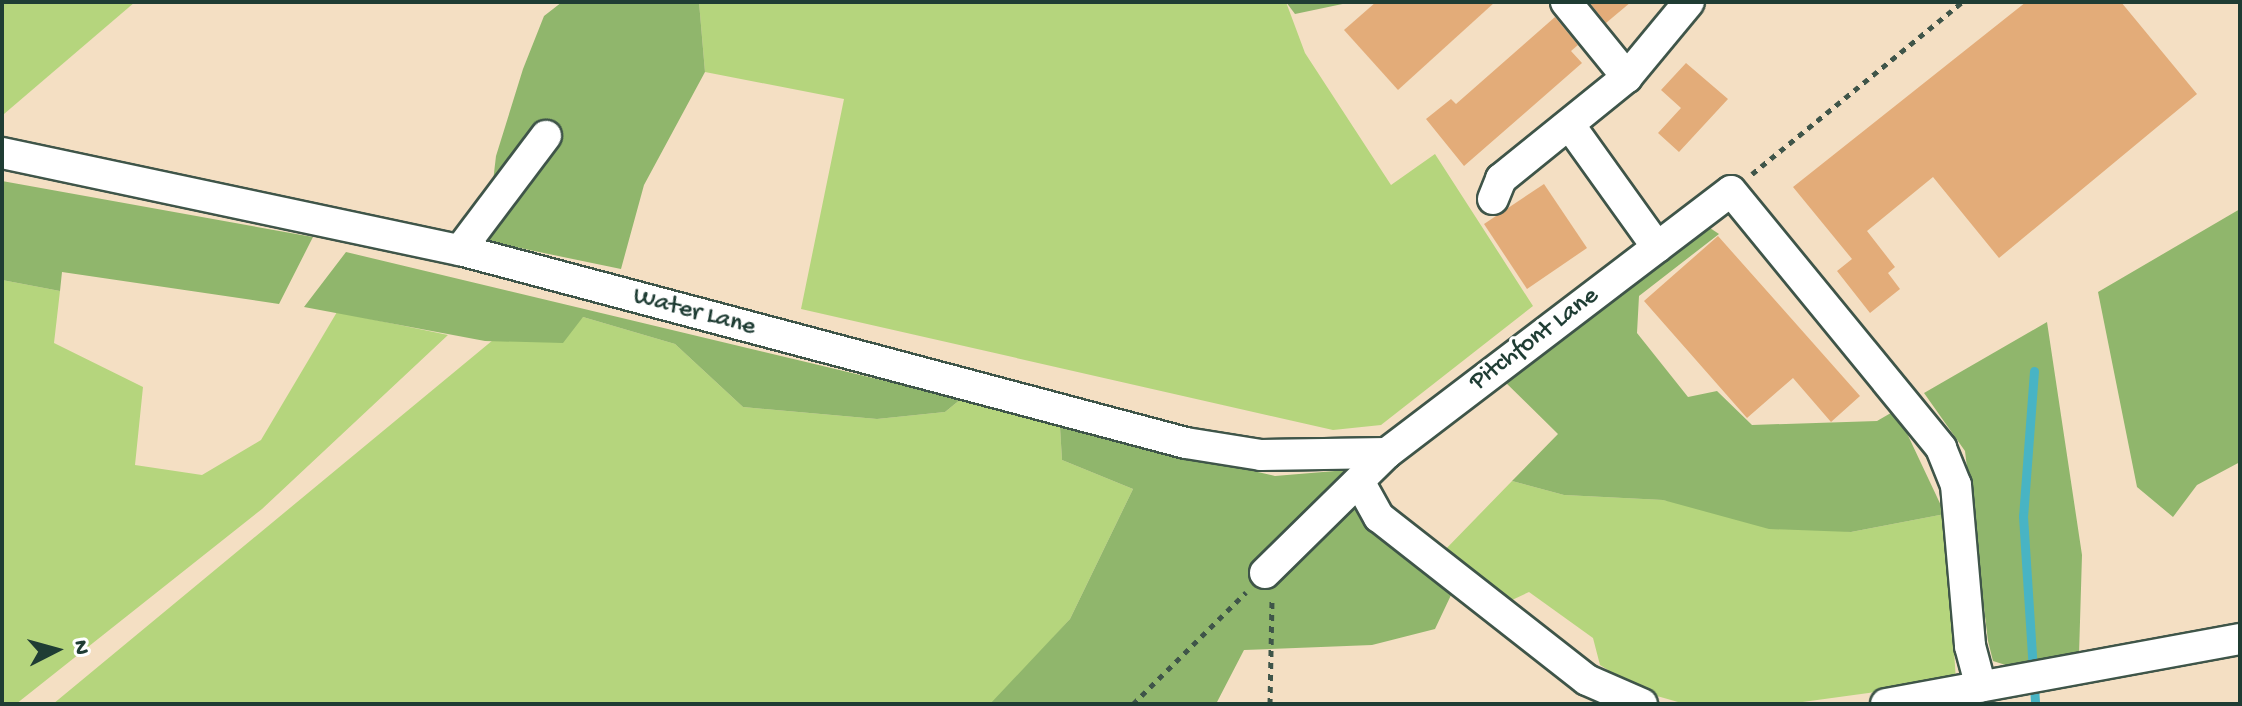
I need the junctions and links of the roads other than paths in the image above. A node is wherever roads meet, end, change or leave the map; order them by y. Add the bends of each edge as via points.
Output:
1 (1566, 2) edge
2 (1689, 2) edge
3 (1627, 77) junction
4 (1571, 127) junction
5 (546, 136) dead end
6 (2, 153) edge
7 (1493, 199) dead end
8 (1657, 247) junction
9 (460, 250) junction
10 (1387, 453) junction
11 (1360, 483) junction
12 (1265, 573) road end
13 (2240, 639) edge
14 (1981, 687) junction
15 (1642, 704) edge
16 (1886, 704) edge

1 - 3 lane
2 - 3 lane
3 - 4 lane
4 - 7 lane via 1501,179
4 - 8 lane
5 - 9 lane
6 - 9 lane, Water Lane
8 - 10 lane, Pitchfont Lane
8 - 14 lane, Pitchfont Lane via 1731,191 1941,448 1956,485 1970,646
9 - 10 lane, Water Lane via 1186,443 1261,455
10 - 11 lane, Pitchfont Lane
11 - 12 lane, Pitchfont Lane
11 - 15 lane via 1379,517 1587,680
13 - 14 lane
14 - 16 lane

